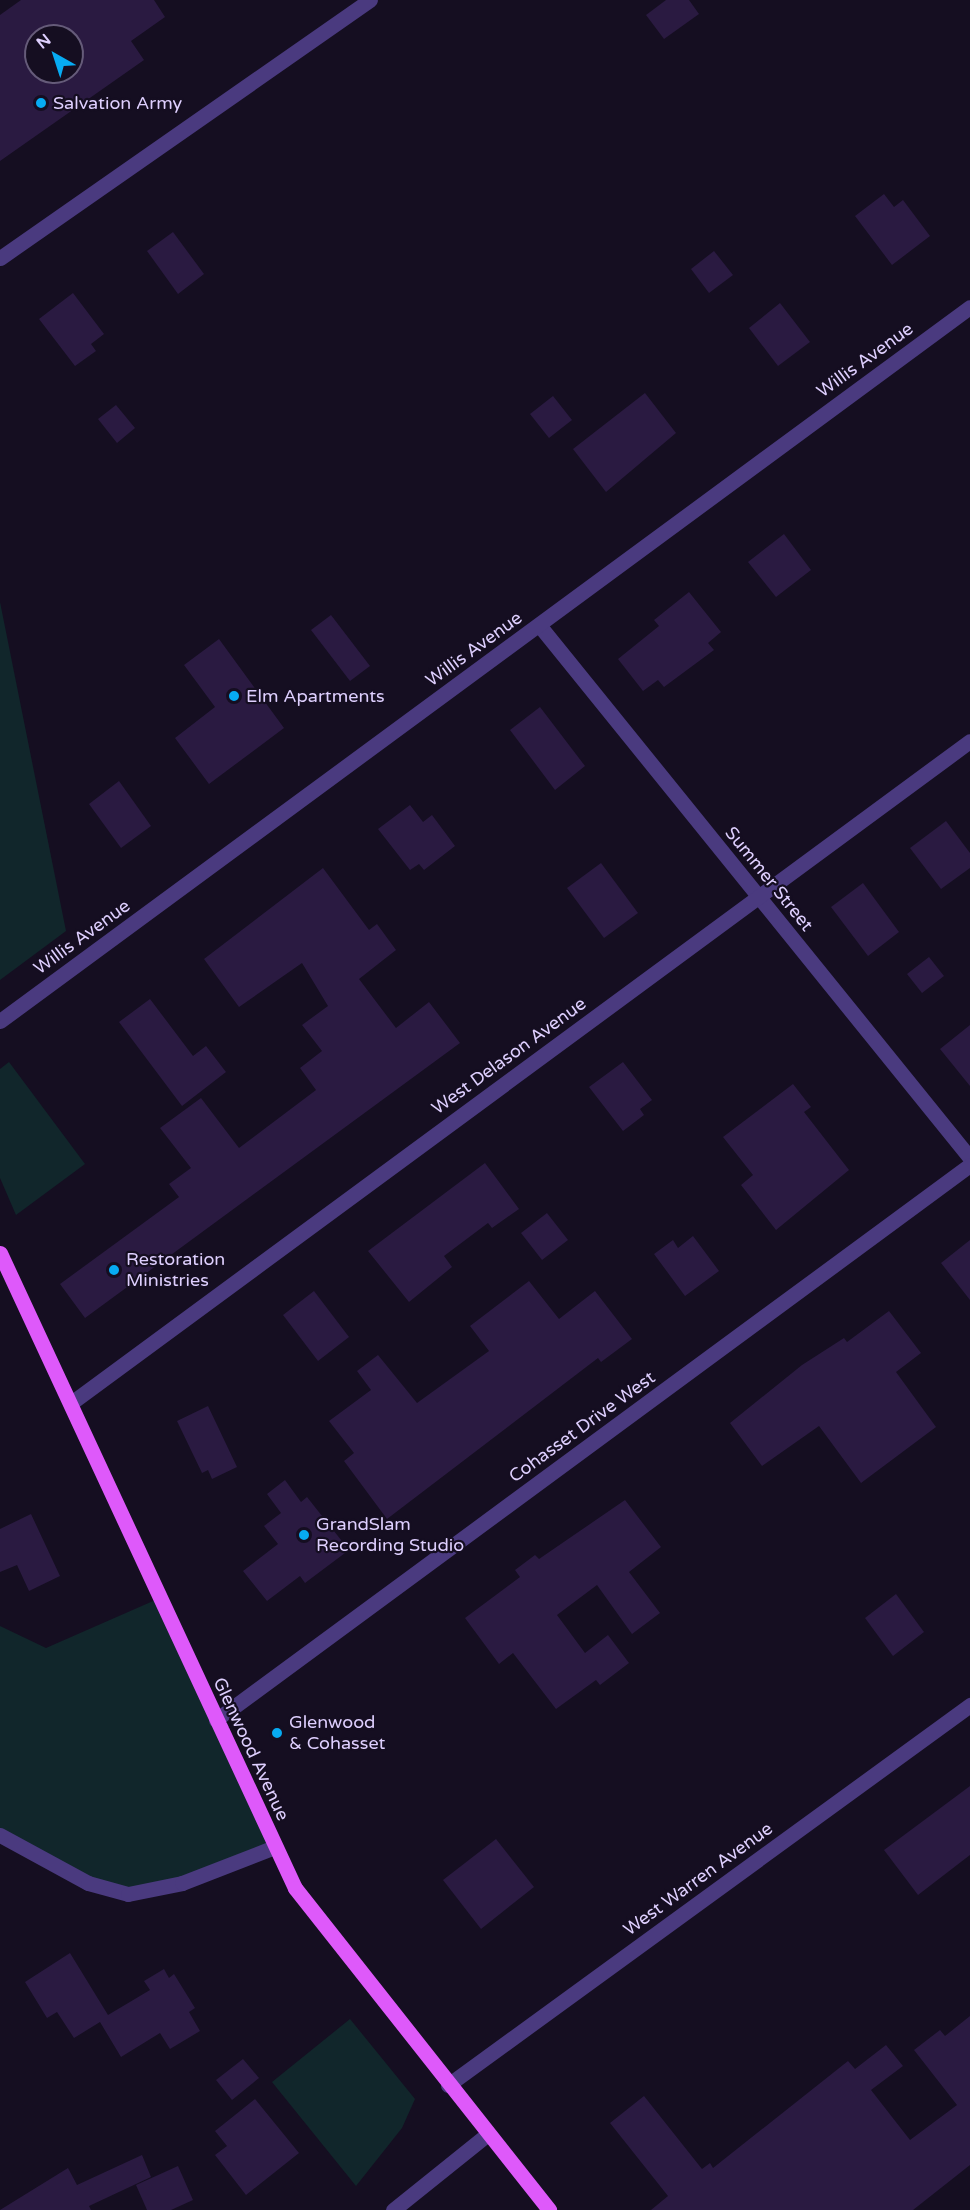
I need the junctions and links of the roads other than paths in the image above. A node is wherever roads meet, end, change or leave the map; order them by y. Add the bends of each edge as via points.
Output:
1 (370, 0) edge
2 (0, 258) edge
3 (970, 307) edge
4 (539, 625) junction
5 (970, 741) edge
6 (758, 897) junction
7 (0, 1021) edge
8 (970, 1158) edge
9 (970, 1165) edge
10 (0, 1253) edge
11 (71, 1403) junction
12 (970, 1705) edge
13 (216, 1720) junction
14 (0, 1834) edge
15 (275, 1847) junction
16 (448, 2085) junction
17 (488, 2134) junction
18 (393, 2210) edge
19 (549, 2210) edge

1 - 2 street
3 - 4 street, Willis Avenue
4 - 6 street, Summer Street
4 - 7 street, Willis Avenue
5 - 6 street, West Delason Avenue
6 - 8 street, Summer Street
6 - 11 street, West Delason Avenue
9 - 13 street, Cohasset Drive West
10 - 11 main road, Glenwood Avenue
11 - 13 main road, Glenwood Avenue
12 - 16 street, West Warren Avenue
13 - 15 main road, Glenwood Avenue
14 - 15 street via 88,1883 128,1893 182,1884
15 - 16 main road, Glenwood Avenue via 295,1888 324,1930
16 - 17 main road, Glenwood Avenue
17 - 18 street
17 - 19 main road, Glenwood Avenue

